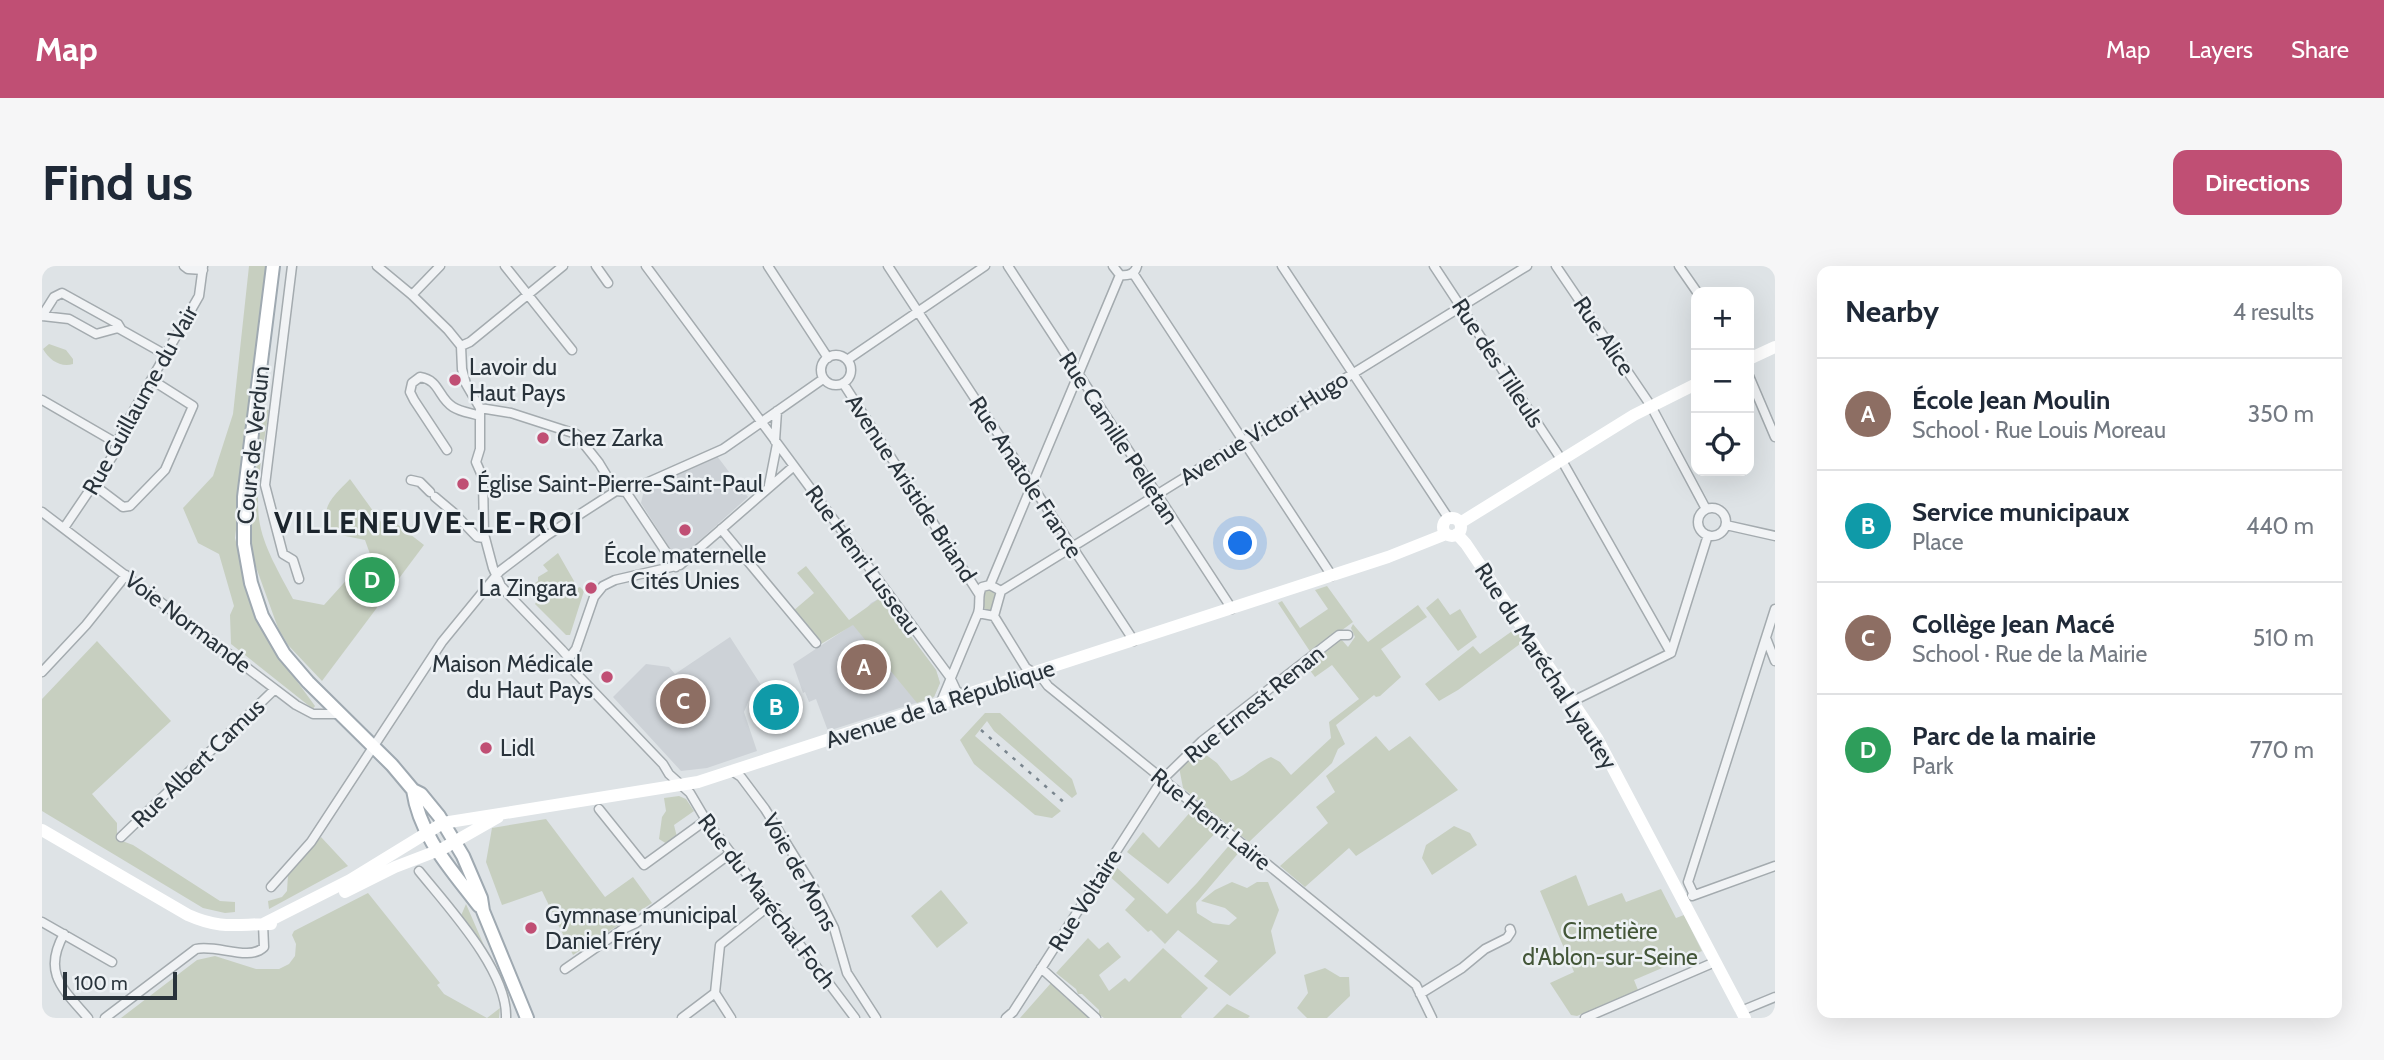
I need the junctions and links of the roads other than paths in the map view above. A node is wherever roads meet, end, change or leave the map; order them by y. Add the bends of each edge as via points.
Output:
1 (184, 266) edge
2 (292, 266) edge
3 (377, 266) edge
4 (440, 266) edge
5 (505, 266) edge
6 (563, 266) edge
7 (596, 266) edge
8 (646, 266) edge
9 (768, 266) edge
10 (888, 266) edge
11 (985, 266) edge
12 (1007, 266) edge
13 (1113, 266) edge
14 (1282, 266) edge
15 (1434, 266) edge
16 (1527, 266) edge
17 (1556, 266) edge
18 (1679, 266) edge
19 (203, 268) edge
20 (272, 268) edge
21 (1135, 270) edge
22 (1120, 275) junction
23 (608, 283) dead end
24 (1694, 287) edge
25 (528, 294) junction
26 (412, 295) junction
27 (1461, 307) junction
28 (919, 312) junction
29 (42, 316) edge
30 (121, 329) junction
31 (461, 346) junction
32 (1775, 347) edge
33 (572, 350) dead end
34 (166, 355) junction
35 (1754, 357) edge
36 (828, 358) junction
37 (847, 360) junction
38 (1353, 373) junction
39 (1077, 375) junction
40 (823, 379) junction
41 (152, 380) junction
42 (843, 383) junction
43 (1691, 386) edge
44 (1754, 388) edge
45 (42, 400) edge
46 (1651, 406) junction
47 (778, 411) junction
48 (480, 412) junction
49 (761, 423) junction
50 (1775, 437) edge
51 (1243, 440) junction
52 (776, 442) junction
53 (118, 444) junction
54 (447, 450) dead end
55 (1561, 459) junction
56 (794, 466) junction
57 (411, 480) dead end
58 (94, 485) junction
59 (769, 485) junction
60 (1032, 486) junction
61 (616, 491) junction
62 (626, 492) junction
63 (1157, 494) junction
64 (1706, 509) junction
65 (42, 512) edge
66 (1726, 525) junction
67 (1453, 527) junction
68 (64, 528) junction
69 (721, 529) junction
70 (1708, 535) junction
71 (1775, 536) edge
72 (484, 538) junction
73 (1071, 547) junction
74 (676, 567) junction
75 (126, 575) junction
76 (1332, 576) junction
77 (497, 577) junction
78 (299, 579) dead end
79 (990, 585) junction
80 (1001, 591) junction
81 (979, 594) junction
82 (1232, 609) junction
83 (1775, 609) edge
84 (978, 613) junction
85 (994, 616) junction
86 (1348, 635) dead end
87 (1766, 638) junction
88 (1133, 641) junction
89 (816, 643) dead end
90 (1671, 653) junction
91 (569, 658) junction
92 (1775, 661) edge
93 (42, 672) edge
94 (1034, 673) junction
95 (950, 677) junction
96 (275, 689) junction
97 (964, 697) junction
98 (1573, 701) junction
99 (939, 704) junction
100 (340, 714) junction
101 (372, 747) junction
102 (732, 772) junction
103 (1162, 780) junction
104 (679, 784) junction
105 (413, 790) junction
106 (598, 809) dead end
107 (501, 815) junction
108 (706, 820) junction
109 (443, 822) junction
110 (42, 831) edge
111 (425, 834) junction
112 (121, 837) dead end
113 (455, 841) junction
114 (436, 851) junction
115 (731, 853) junction
116 (1775, 866) edge
117 (419, 871) dead end
118 (271, 887) dead end
119 (1688, 897) junction
120 (770, 905) junction
121 (483, 911) junction
122 (42, 922) edge
123 (263, 924) junction
124 (1510, 929) dead end
125 (64, 934) junction
126 (112, 962) dead end
127 (1715, 962) junction
128 (1041, 968) junction
129 (565, 969) dead end
130 (715, 993) junction
131 (1420, 993) junction
132 (1775, 997) edge
133 (1743, 1014) edge
134 (88, 1018) edge
135 (105, 1018) edge
136 (506, 1018) edge
137 (527, 1018) edge
138 (682, 1018) edge
139 (731, 1018) edge
140 (855, 1018) edge
141 (876, 1018) edge
142 (1006, 1018) edge
143 (1096, 1018) edge
144 (1432, 1018) edge
145 (1585, 1018) edge

1 - 19 street
2 - 78 street via 265,485 283,554 293,560
3 - 26 street
4 - 26 street
5 - 25 street
6 - 25 street
7 - 23 street
8 - 49 street, Rue Henri Lusseau
9 - 36 street
10 - 28 street, Rue Anatole France
11 - 28 street
12 - 39 street, Rue Camille Pelletan
13 - 22 street
14 - 38 street
15 - 27 street, Rue des Tilleuls
16 - 27 street, Avenue Victor Hugo
17 - 46 street, Rue Alice
18 - 24 street
19 - 34 street, Rue Guillaume du Vair via 199,296
20 - 100 main road, Cours de Verdun via 244,496 246,565 271,634
21 - 22 street
21 - 51 street
22 - 39 street
25 - 31 street
25 - 33 street
26 - 31 street
27 - 38 street, Avenue Victor Hugo
27 - 55 street, Rue des Tilleuls
28 - 37 street
28 - 60 street, Rue Anatole France
29 - 30 street via 69,319 96,334
29 - 30 street via 62,293
30 - 34 street
31 - 48 street via 466,384
32 - 35 main road
34 - 41 street, Rue Guillaume du Vair
36 - 37 street
36 - 40 street via 821,369
37 - 42 street via 850,373
38 - 51 street, Avenue Victor Hugo
38 - 67 street
39 - 60 street
39 - 63 street, Rue Camille Pelletan
40 - 42 street via 834,385
40 - 47 street
41 - 53 street, Rue Guillaume du Vair
41 - 58 street via 193,405 165,470 130,506 123,507
42 - 81 street, Avenue Aristide Briand
43 - 46 main road, Avenue de la République
44 - 50 street
45 - 53 street
46 - 55 main road, Avenue de la République
46 - 64 street, Rue Alice
47 - 49 street
47 - 52 street
48 - 54 street via 453,407 428,378 412,383 414,400
48 - 61 street via 510,413 576,434
48 - 72 street, Rue du Maréchal Foch via 476,462 483,478
49 - 52 street, Rue Henri Lusseau
49 - 62 street via 723,449
51 - 63 street, Avenue Victor Hugo
51 - 76 street
52 - 56 street, Rue Henri Lusseau
52 - 59 street
53 - 58 street, Rue Guillaume du Vair
55 - 67 main road, Avenue de la République
55 - 90 street, Rue des Tilleuls
56 - 59 street
56 - 95 street, Rue Henri Lusseau
57 - 72 street via 420,482 477,537
58 - 68 street, Rue Guillaume du Vair
59 - 69 street
60 - 73 street, Rue Anatole France
60 - 79 street
61 - 62 street
61 - 77 street via 546,536
62 - 74 street
63 - 73 street, Avenue Victor Hugo
63 - 82 street, Rue Camille Pelletan
64 - 66 street via 1720,510
64 - 70 street via 1699,524
65 - 68 street, Voie Normande
66 - 70 street via 1719,534
66 - 71 street
67 - 76 main road, Avenue de la République
67 - 98 main road, Rue du Maréchal Lyautey
68 - 75 street, Voie Normande
69 - 74 street
69 - 89 street
70 - 90 street
72 - 77 street, Rue du Maréchal Foch
73 - 80 street, Avenue Victor Hugo
73 - 88 street, Rue Anatole France
74 - 91 street via 603,586
75 - 93 street
75 - 96 street, Voie Normande
76 - 82 main road, Avenue de la République
77 - 91 street, Rue du Maréchal Foch
77 - 101 street via 442,642
79 - 80 street
79 - 81 street via 982,587
80 - 85 street
81 - 84 street
82 - 88 main road, Avenue de la République
83 - 87 street
84 - 85 street
84 - 95 street
85 - 94 street, Rue Henri Laire via 1024,665
86 - 103 street, Rue Ernest Renan via 1339,635 1202,741
87 - 92 street
87 - 119 street via 1688,882
88 - 94 main road, Avenue de la République
90 - 98 street
91 - 104 street, Rue du Maréchal Foch via 575,671
94 - 97 main road, Avenue de la République
94 - 103 street, Rue Henri Laire
95 - 97 street, Rue Henri Lusseau
95 - 99 street
96 - 100 street, Voie Normande via 313,714
96 - 112 street, Rue Albert Camus
97 - 99 main road, Avenue de la République
98 - 119 main road, Rue du Maréchal Lyautey
99 - 102 main road, Avenue de la République
100 - 101 main road, Cours de Verdun
101 - 105 main road, Cours de Verdun
101 - 118 street via 311,842
102 - 104 main road, Avenue de la République
102 - 141 street, Voie de Mons via 765,809 814,888 834,928 848,973
103 - 128 street, Rue Voltaire
103 - 131 street, Rue Henri Laire via 1416,985
104 - 107 main road, Avenue de la République
104 - 108 street, Rue du Maréchal Foch
105 - 109 main road, Cours de Verdun
105 - 111 main road
106 - 108 street via 645,865
107 - 109 main road, Avenue de la République
107 - 113 main road
108 - 115 street, Rue du Maréchal Foch
109 - 111 main road, Avenue de la République
109 - 113 main road, Cours de Verdun
110 - 123 main road via 207,923
111 - 114 main road
111 - 123 main road, Avenue de la République via 350,880
113 - 114 main road
113 - 121 main road, Cours de Verdun
114 - 121 main road
114 - 123 main road via 279,923
115 - 120 street, Rue du Maréchal Foch
115 - 129 street
116 - 119 street
117 - 136 street via 489,962 503,993
119 - 127 main road, Rue du Maréchal Lyautey
120 - 130 street via 720,945
120 - 140 street, Rue du Maréchal Foch
121 - 137 main road
122 - 125 street
123 - 135 street via 264,947 259,952 196,949
124 - 131 street via 1510,935
125 - 126 street
125 - 134 street via 55,950 55,973
127 - 133 main road, Rue du Maréchal Lyautey
127 - 145 street
128 - 142 street, Rue Voltaire
128 - 143 street
130 - 138 street
130 - 139 street
131 - 144 street, Rue Henri Laire
132 - 133 street

